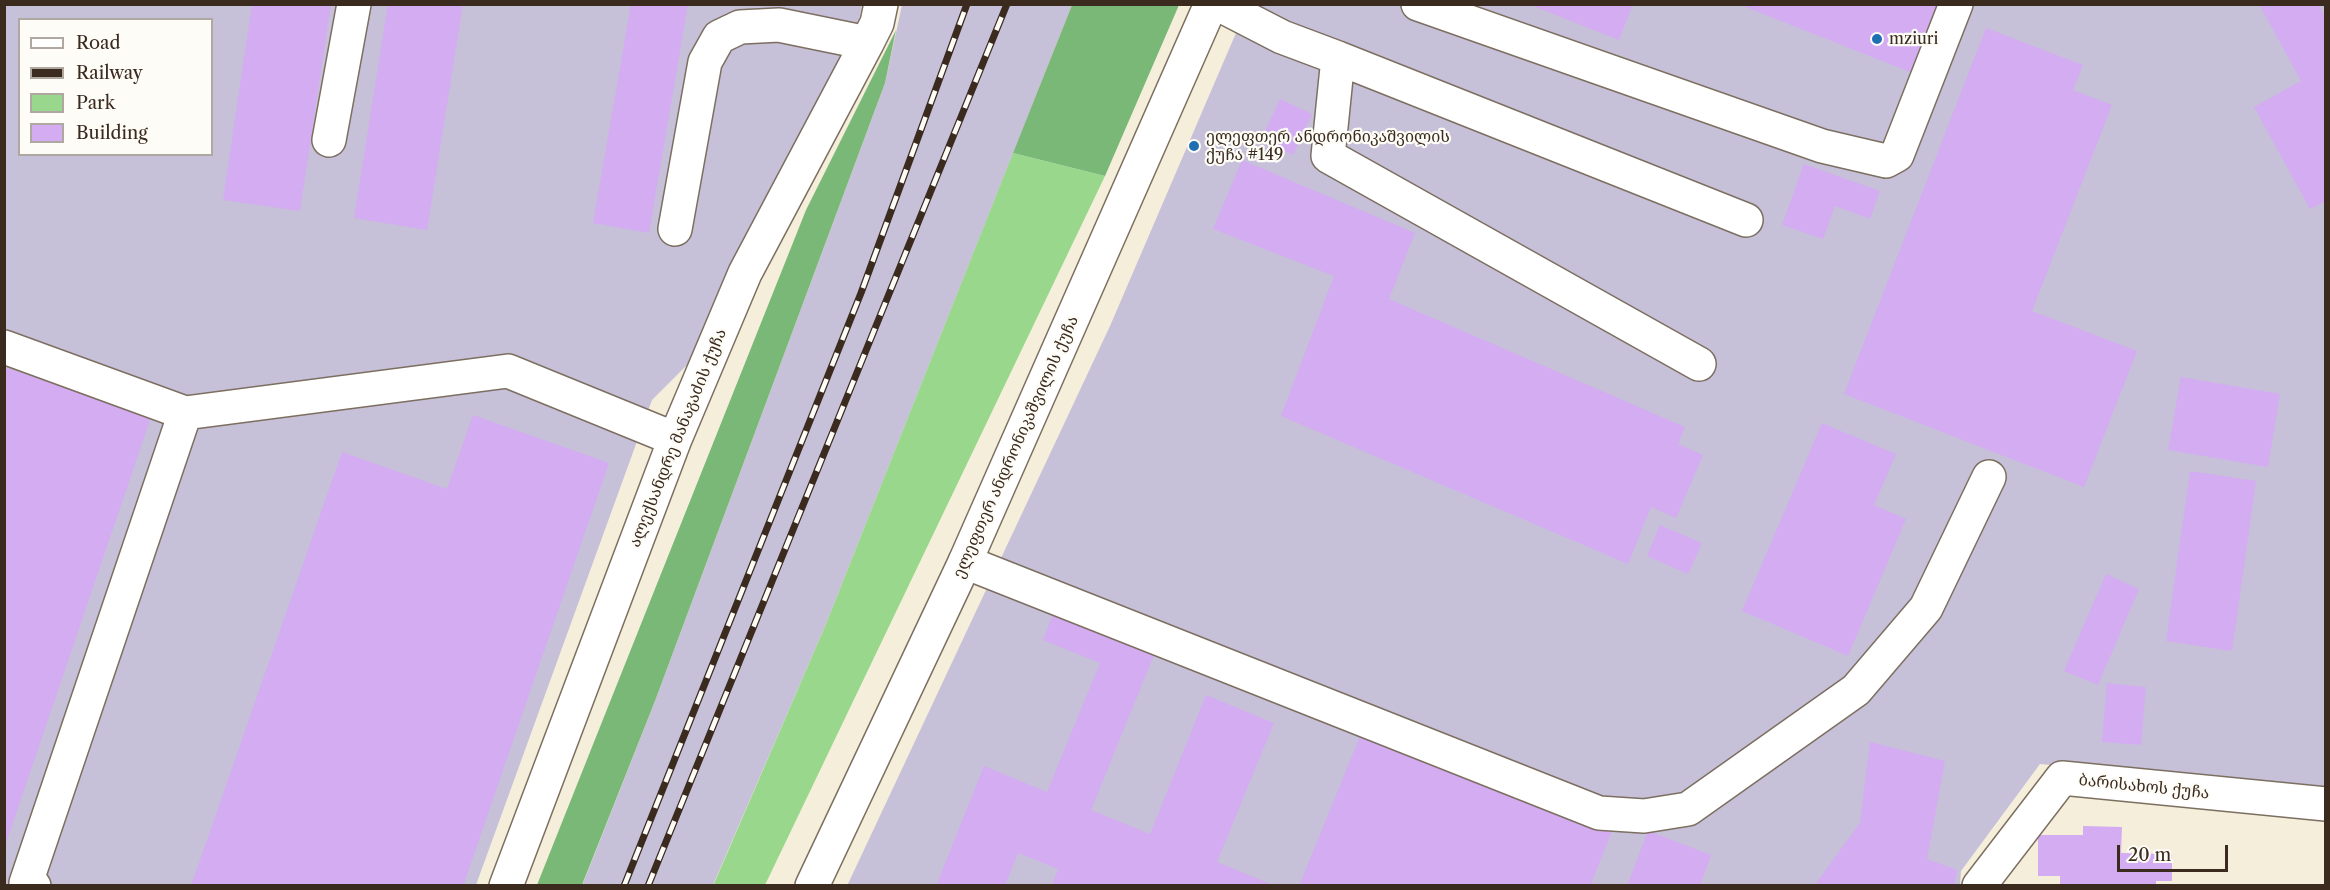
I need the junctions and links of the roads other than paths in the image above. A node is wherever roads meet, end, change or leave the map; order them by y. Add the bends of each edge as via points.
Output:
1 (354, 4) edge
2 (881, 4) edge
3 (1211, 4) edge
4 (1218, 4) edge
5 (1418, 4) edge
6 (1956, 4) edge
7 (867, 43) junction
8 (1338, 58) junction
9 (329, 140) dead end
10 (1746, 220) dead end
11 (675, 229) dead end
12 (4, 347) edge
13 (1699, 364) dead end
14 (185, 413) junction
15 (675, 439) junction
16 (1989, 477) dead end
17 (965, 562) junction
18 (2325, 804) edge
19 (27, 885) edge
20 (506, 885) edge
21 (812, 885) edge
22 (1979, 885) edge

1 - 9 street
2 - 7 street, ალექსანდრე მანაგაძის ქუჩა
3 - 17 street, ელეფთერ ანდრონიკაშვილის ქუჩა
4 - 8 street via 1282,37
5 - 6 street via 1822,146 1886,161 1897,155
7 - 11 street via 779,25 740,27 719,37 705,62
7 - 15 street, ალექსანდრე მანაგაძის ქუჩა via 745,273
8 - 10 street
8 - 13 street via 1328,156
12 - 14 street
14 - 15 street via 508,371
14 - 19 street
15 - 20 street, ალექსანდრე მანაგაძის ქუჩა
16 - 17 street via 1926,608 1856,690 1688,809 1644,816 1599,813
17 - 21 street, ელეფთერ ანდრონიკაშვილის ქუჩა
18 - 22 street, ბარისახოს ქუჩა via 2062,778

